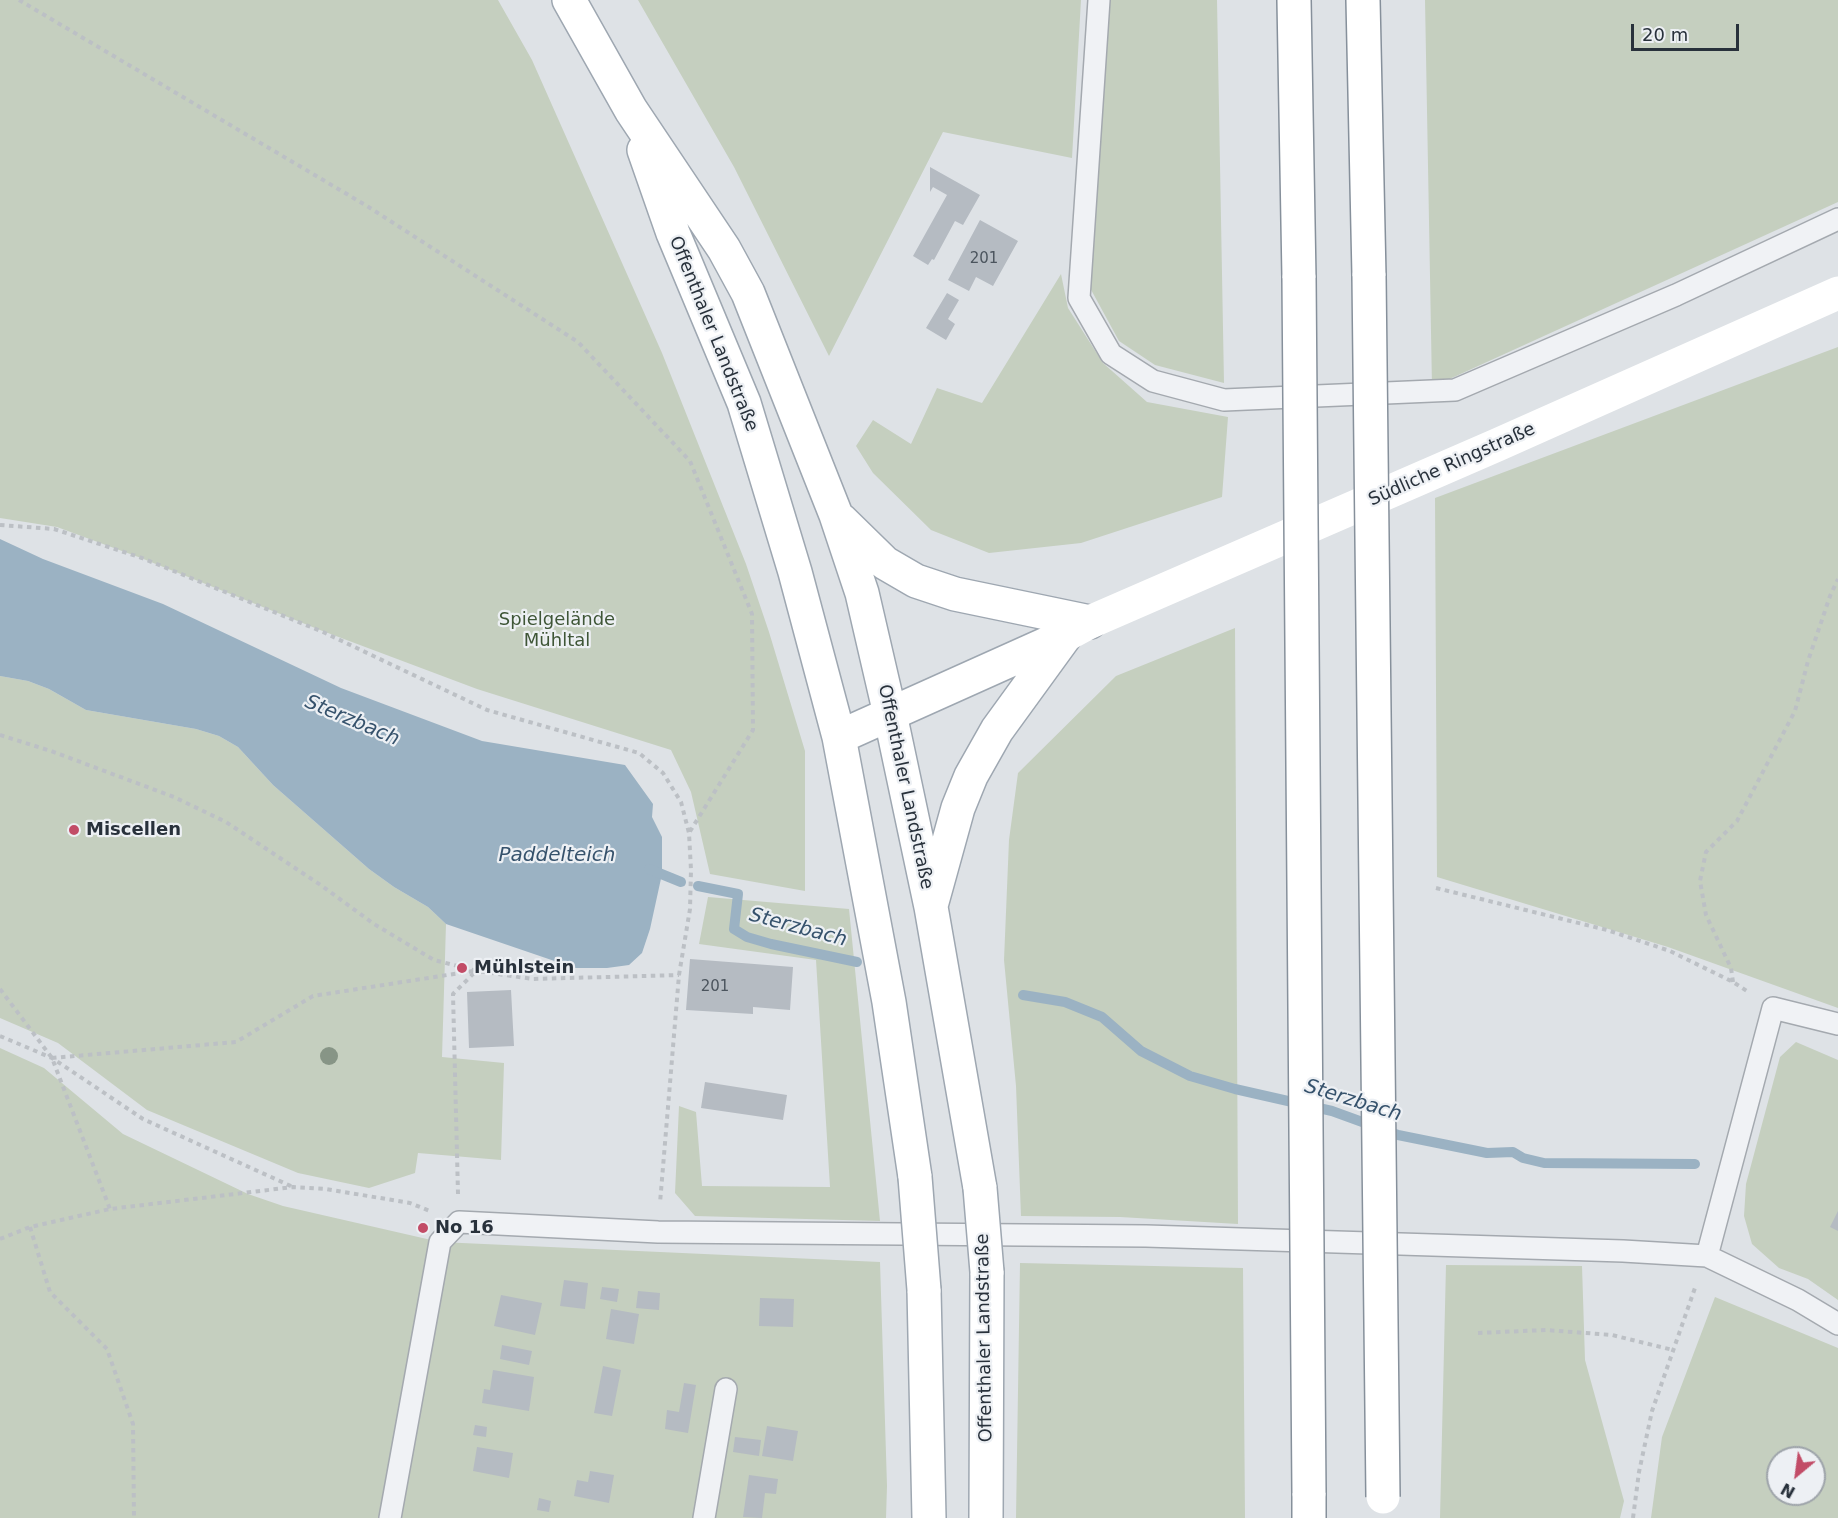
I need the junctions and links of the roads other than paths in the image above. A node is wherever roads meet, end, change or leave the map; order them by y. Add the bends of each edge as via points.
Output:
1 (569, 0) edge
2 (1099, 0) edge
3 (1294, 0) edge
4 (1363, 0) edge
5 (631, 110) junction
6 (1838, 219) edge
7 (1838, 293) edge
8 (836, 515) junction
9 (1078, 629) junction
10 (890, 714) junction
11 (839, 737) junction
12 (931, 907) junction
13 (1838, 1024) edge
14 (1707, 1256) junction
15 (1838, 1324) edge
16 (726, 1389) dead end
17 (1309, 1505) edge
18 (1383, 1507) edge
19 (390, 1518) edge
20 (704, 1518) edge
21 (929, 1518) edge
22 (986, 1518) edge

1 - 5 main road, Offenthaler Landstraße
2 - 6 lane via 1079,298 1112,354 1153,381 1224,400 1455,390 1676,295
3 - 17 main road, bridge
4 - 18 main road, bridge
5 - 8 main road, Offenthaler Landstraße via 724,249 748,293
5 - 11 main road, Offenthaler Landstraße via 673,233 744,403
7 - 9 main road, Südliche Ringstraße
8 - 9 main road via 885,563 916,580
8 - 10 main road, Offenthaler Landstraße via 862,593
9 - 10 main road, Südliche Ringstraße
9 - 12 main road via 997,730 971,776 958,808
10 - 11 main road, Südliche Ringstraße
10 - 12 main road, Offenthaler Landstraße
11 - 21 main road, Offenthaler Landstraße, bridge via 889,1002 915,1177 924,1290
12 - 22 main road, Offenthaler Landstraße, bridge via 980,1188 987,1272
13 - 14 lane via 1773,1008
14 - 15 lane
14 - 19 lane via 1146,1236 658,1232 459,1222 440,1242
16 - 20 lane

